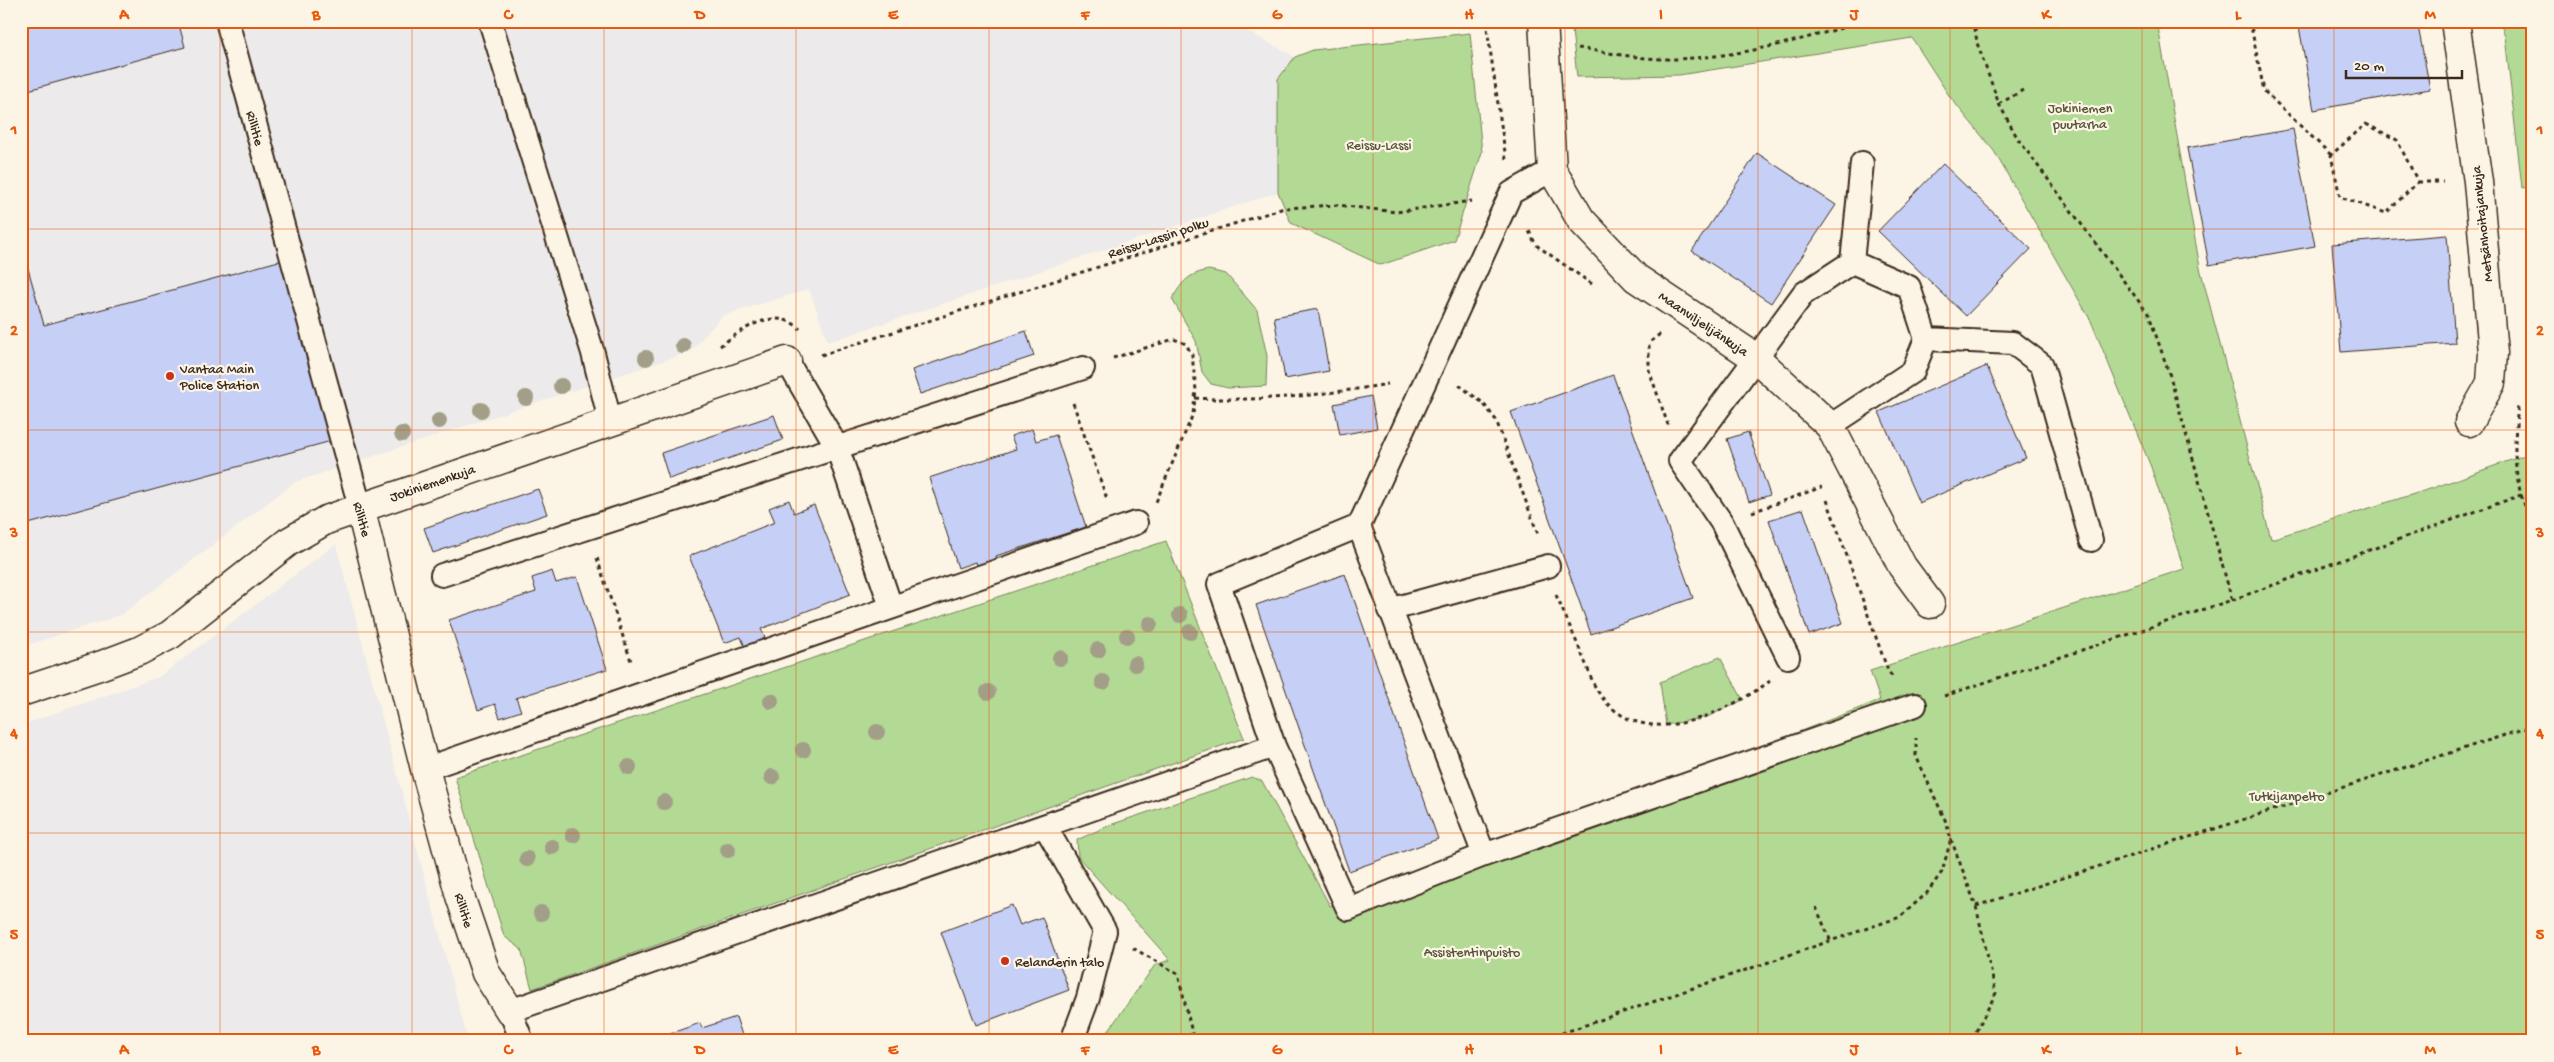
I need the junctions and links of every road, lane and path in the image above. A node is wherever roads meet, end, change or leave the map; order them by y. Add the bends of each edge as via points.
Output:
1 (227, 21) edge
2 (490, 21) edge
3 (1486, 21) edge
4 (1865, 21) edge
5 (1974, 21) edge
6 (2250, 21) edge
7 (2455, 21) edge
8 (1544, 31) edge
9 (2024, 90) dead end
10 (1999, 104) junction
11 (2332, 155) junction
12 (1862, 163) dead end
13 (1552, 170) junction
14 (1511, 193) junction
15 (1852, 262) junction
16 (1598, 289) dead end
17 (1653, 328) dead end
18 (1660, 334) junction
19 (1668, 339) dead end
20 (1926, 339) junction
21 (821, 356) dead end
22 (1756, 358) junction
23 (787, 361) joint
24 (1073, 371) junction
25 (1428, 371) junction
26 (1195, 398) junction
27 (610, 421) junction
28 (2469, 422) dead end
29 (1830, 426) junction
30 (2514, 443) dead end
31 (837, 447) junction
32 (1680, 461) junction
33 (1819, 480) dead end
34 (1822, 487) junction
35 (2521, 495) junction
36 (360, 507) junction
37 (1533, 518) dead end
38 (1722, 523) junction
39 (1127, 526) junction
40 (1359, 526) junction
41 (2533, 527) edge
42 (587, 529) junction
43 (2091, 540) dead end
44 (1548, 566) dead end
45 (442, 574) dead end
46 (1555, 591) dead end
47 (2232, 600) junction
48 (1930, 604) dead end
49 (891, 607) junction
50 (1389, 610) junction
51 (1788, 657) joint
52 (21, 692) edge
53 (642, 694) junction
54 (1915, 705) junction
55 (2533, 726) edge
56 (1274, 746) junction
57 (425, 769) junction
58 (1045, 826) junction
59 (1951, 839) junction
60 (1484, 855) junction
61 (1976, 906) junction
62 (1816, 907) dead end
63 (1105, 931) junction
64 (1830, 942) junction
65 (510, 1011) junction
66 (522, 1041) edge
67 (1072, 1041) edge
68 (1194, 1041) edge
69 (1539, 1041) edge
70 (1971, 1041) edge

1 - 36 lane, Rillitie
2 - 27 lane via 593,353
3 - 14 path
4 - 8 path via 1792,43 1690,59 1659,59 1572,48
5 - 10 path via 1977,43
6 - 11 path via 2264,90
7 - 28 street, Metsänhoitajankuja via 2478,182 2493,353 2492,383
8 - 13 street, Maanviljelijänkuja
9 - 10 path
10 - 47 path via 2018,139 2149,315 2170,376
11 - 11 path via 2340,197 2386,213 2418,182 2397,140 2366,124
12 - 15 lane
13 - 14 lane
13 - 22 street, Maanviljelijänkuja via 1581,220 1636,278
14 - 16 path via 1536,245
14 - 21 path, Reissu-Lassin polku via 1396,212 1337,205 1284,208
14 - 25 lane
15 - 20 lane via 1909,287
15 - 22 lane via 1803,294
17 - 18 path
18 - 19 path
18 - 32 path via 1650,343 1649,370
20 - 29 lane via 1913,371
20 - 43 lane via 2013,343 2042,365
22 - 29 street, Maanviljelijänkuja
22 - 32 lane
23 - 27 street, Jokiniemenkuja
23 - 31 lane
24 - 26 path via 1174,339 1186,344 1192,354
24 - 31 lane
24 - 39 path
25 - 26 path via 1313,396 1231,400
25 - 37 path via 1483,403 1496,420
25 - 40 lane
26 - 39 path via 1193,414 1155,504 1148,515
27 - 36 street, Jokiniemenkuja
29 - 48 street, Maanviljelijänkuja via 1902,566
30 - 35 path
31 - 42 lane
31 - 49 lane
32 - 38 lane
33 - 34 path
34 - 38 path
34 - 54 path via 1888,670
35 - 41 path
35 - 47 path
36 - 52 street, Jokiniemenkuja via 326,520 288,542 170,635 139,651
36 - 57 street, Rillitie
38 - 51 lane
39 - 49 lane
40 - 50 lane
40 - 56 lane via 1219,584
42 - 45 lane
42 - 53 path
44 - 50 lane
46 - 51 path via 1597,690 1612,708 1643,723 1666,726 1707,717 1743,700 1773,679
47 - 54 path
49 - 53 lane
50 - 60 lane
53 - 57 lane
54 - 59 path via 1916,756
54 - 60 lane
55 - 61 path
56 - 58 lane
56 - 60 lane via 1348,909
57 - 65 street, Rillitie via 460,896 486,974
58 - 63 lane
58 - 65 lane
59 - 61 path
59 - 64 path via 1942,872 1926,894 1900,917
61 - 70 path via 1996,993
62 - 64 path
63 - 67 lane via 1088,998
63 - 68 path via 1178,974
64 - 69 path
65 - 66 lane

